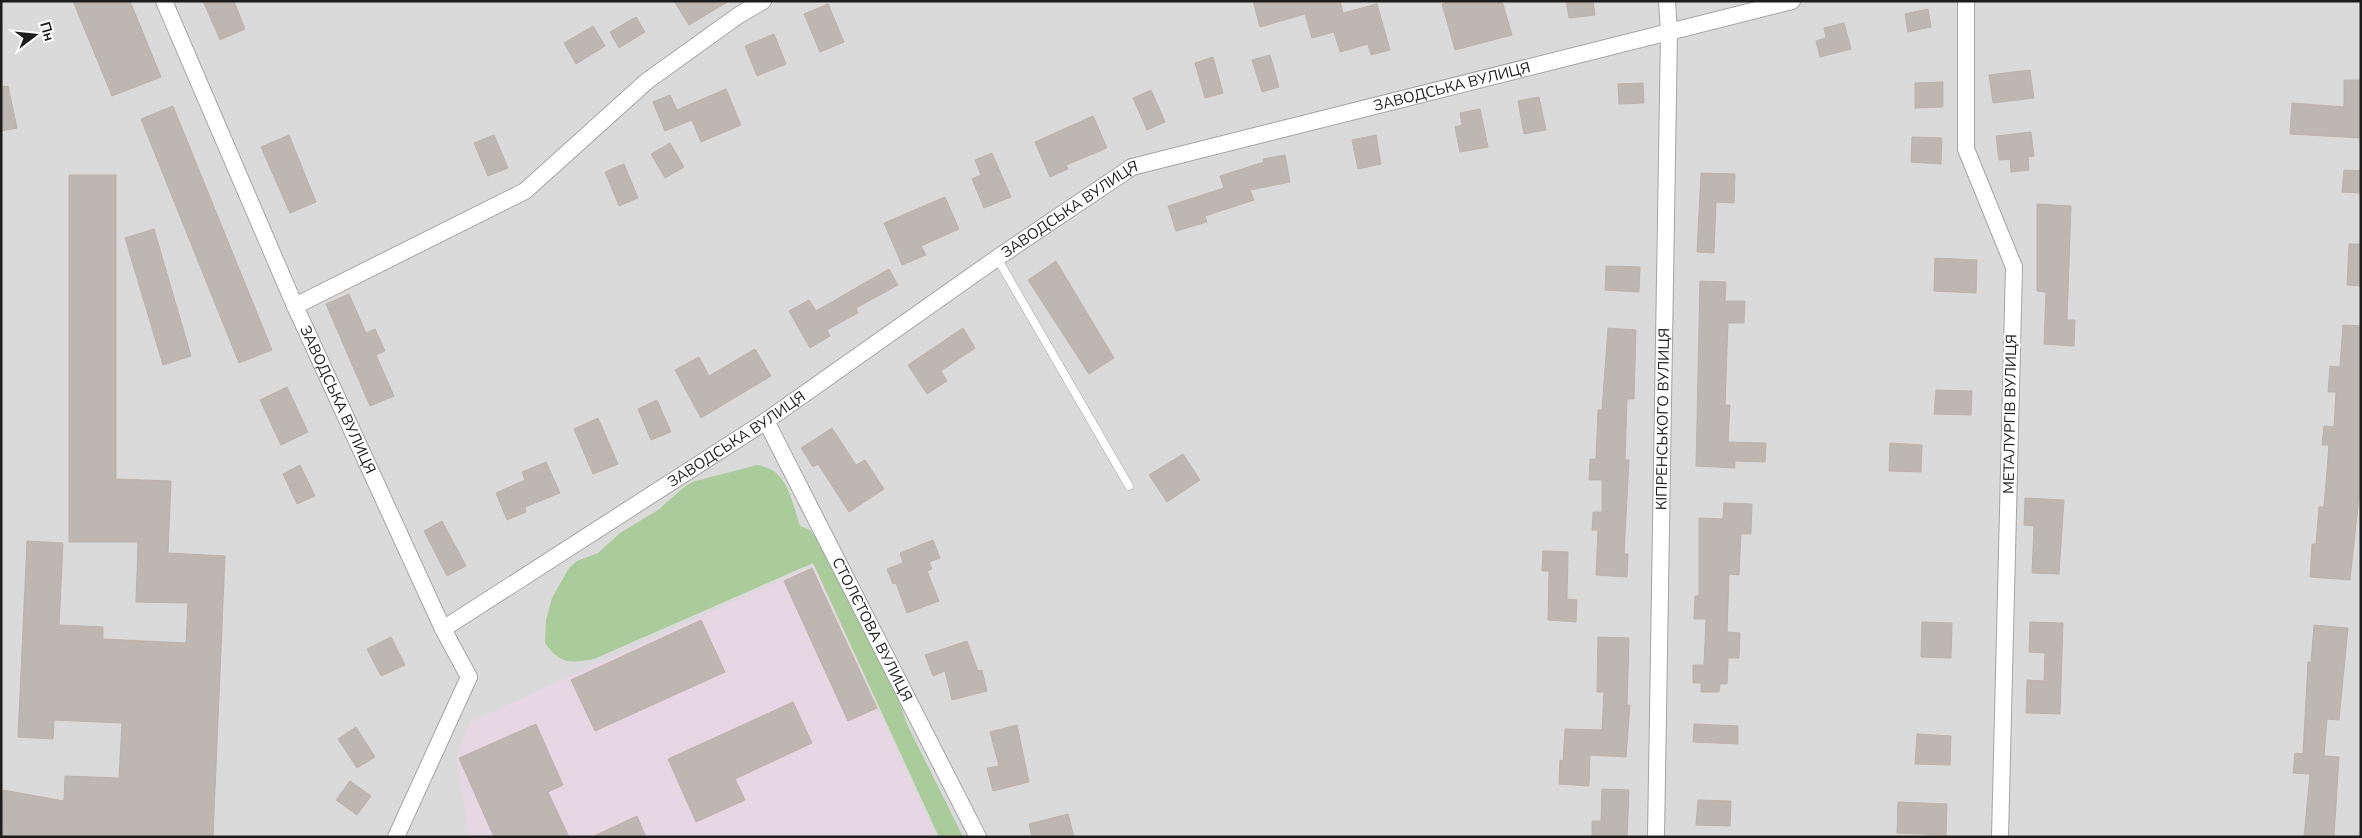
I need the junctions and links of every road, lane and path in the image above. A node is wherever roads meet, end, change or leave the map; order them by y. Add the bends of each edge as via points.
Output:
1 (164, 1) edge
2 (763, 1) edge
3 (1667, 1) edge
4 (1792, 1) edge
5 (1966, 1) edge
6 (1669, 32) junction
7 (996, 258) junction
8 (296, 306) junction
9 (766, 421) junction
10 (1129, 486) dead end
11 (443, 629) junction
12 (396, 837) edge
13 (978, 837) edge
14 (1656, 837) edge
15 (2000, 837) edge

1 - 8 street, ЗАВОДСЬКА ВУЛИЦЯ
2 - 8 street, ЗАВОДСЬКА ВУЛИЦЯ via 647,82 525,191
3 - 6 street, КІПРЕНСЬКОГО ВУЛИЦЯ
4 - 6 street, ЗАВОДСЬКА ВУЛИЦЯ
5 - 15 street, МЕТАЛУРГІВ ВУЛИЦЯ via 1966,149 2014,267
6 - 7 street, ЗАВОДСЬКА ВУЛИЦЯ via 1132,167
6 - 14 street, КІПРЕНСЬКОГО ВУЛИЦЯ
7 - 9 street, ЗАВОДСЬКА ВУЛИЦЯ
7 - 10 lane
8 - 11 street, ЗАВОДСЬКА ВУЛИЦЯ
9 - 11 street, ЗАВОДСЬКА ВУЛИЦЯ
9 - 13 street, СТОЛЄТОВА ВУЛИЦЯ
11 - 12 street, ЗАВОДСЬКА ВУЛИЦЯ via 469,677

